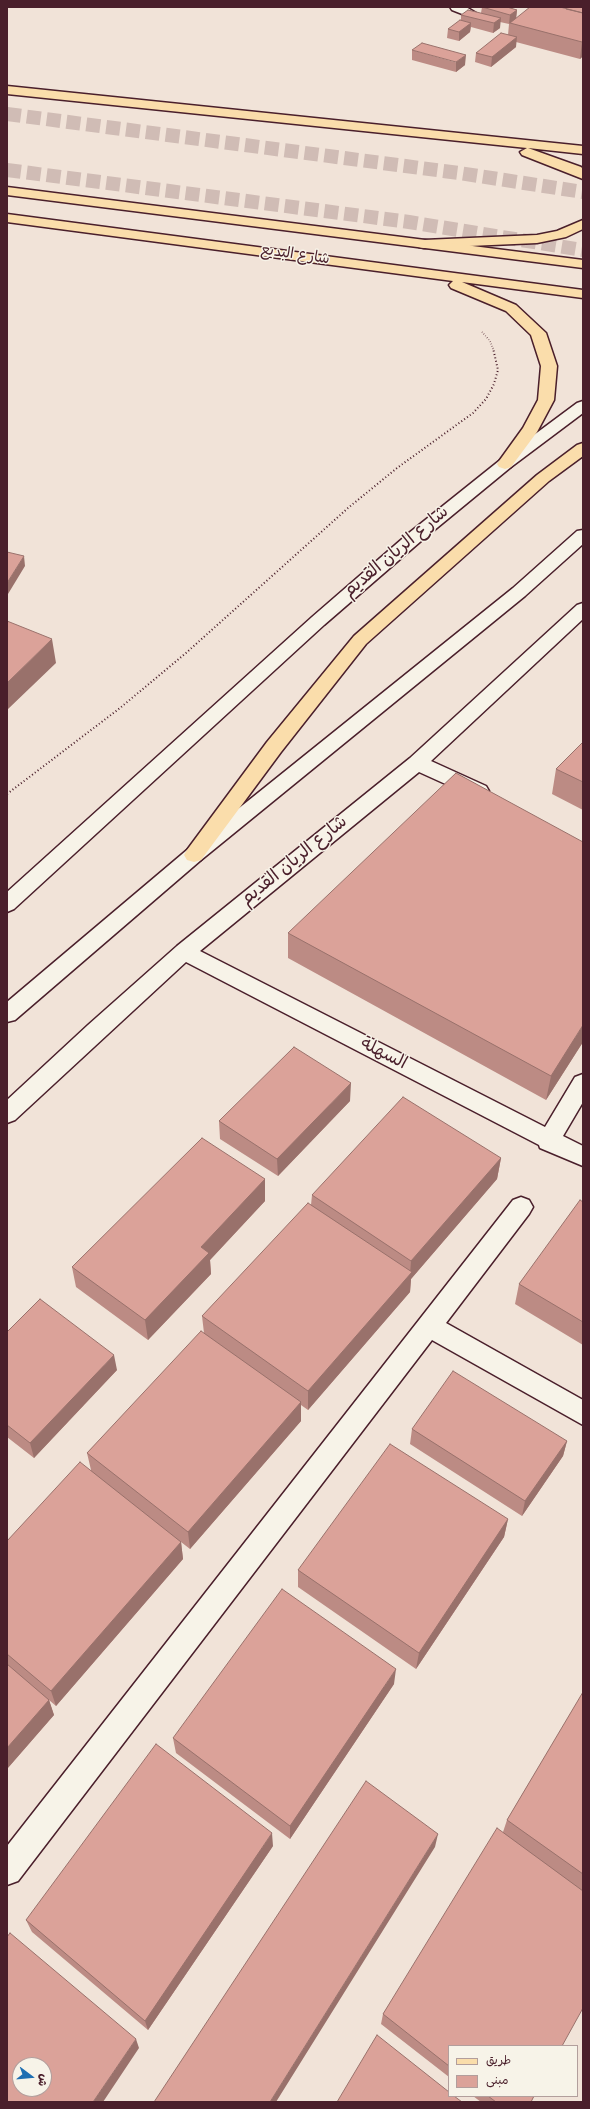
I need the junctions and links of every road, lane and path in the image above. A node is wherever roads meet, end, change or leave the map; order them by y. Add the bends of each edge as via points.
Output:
1 (456, 7) edge
2 (470, 13) edge
3 (7, 90) edge
4 (497, 141) junction
5 (583, 150) edge
6 (583, 176) edge
7 (7, 191) edge
8 (7, 218) edge
9 (583, 224) edge
10 (424, 244) junction
11 (583, 264) edge
12 (405, 270) junction
13 (583, 294) edge
14 (479, 328) dead end
15 (583, 406) edge
16 (583, 448) edge
17 (505, 464) junction
18 (583, 535) edge
19 (583, 609) edge
20 (417, 763) junction
21 (7, 794) edge
22 (496, 800) edge
23 (194, 855) junction
24 (7, 904) edge
25 (184, 952) junction
26 (7, 1014) edge
27 (583, 1083) edge
28 (7, 1114) edge
29 (548, 1141) junction
30 (583, 1158) edge
31 (521, 1207) dead end
32 (429, 1326) junction
33 (583, 1413) edge
34 (7, 1870) edge

1 - 2 street
3 - 4 main road
4 - 5 main road
4 - 6 main road via 576,170
7 - 10 main road
8 - 12 main road, شارع البديع
9 - 10 main road via 561,234 537,239
10 - 11 main road
12 - 13 main road, شارع البديع
12 - 17 main road via 459,285 511,308 538,333 549,366 546,400 531,429
14 - 21 path via 490,341 496,355 498,370 486,399 473,413 397,468 348,508 186,653 120,708
15 - 17 street, شارع الريان القديم
16 - 23 main road via 543,478 360,640 274,747
17 - 24 street, شارع الريان القديم via 318,621
18 - 23 street via 518,592
19 - 20 street, شارع الريان القديم
20 - 22 street
20 - 25 street, شارع الريان القديم
23 - 26 street
25 - 28 street, شارع الريان القديم
25 - 29 street, السهلة
27 - 29 street
29 - 30 street, السهلة
31 - 32 street
32 - 33 street
32 - 34 street

